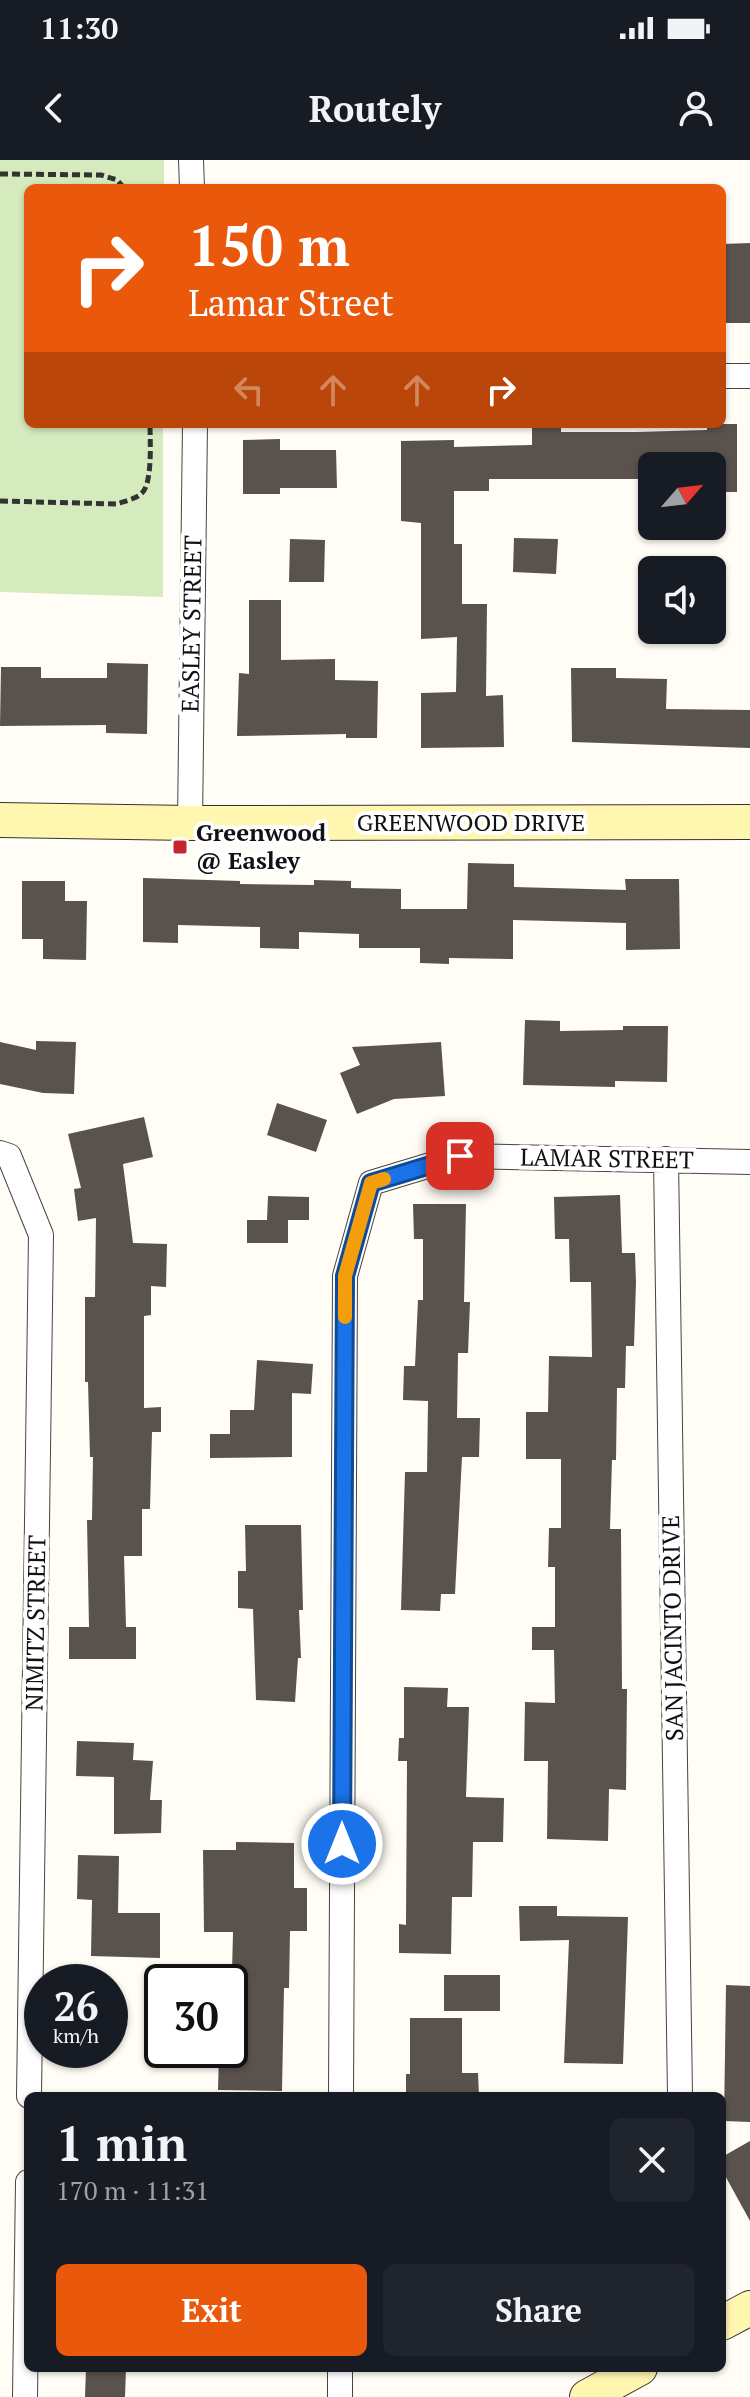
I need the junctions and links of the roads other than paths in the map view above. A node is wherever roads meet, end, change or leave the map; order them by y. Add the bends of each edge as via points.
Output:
1 (191, 160) edge
2 (192, 184) edge
3 (726, 376) edge
4 (750, 376) edge
5 (195, 428) edge
6 (0, 820) edge
7 (750, 822) edge
8 (190, 823) junction
9 (5, 1155) edge
10 (666, 1159) junction
11 (750, 1162) edge
12 (29, 2092) edge
13 (341, 2092) edge
14 (680, 2092) edge
15 (750, 2308) edge
16 (726, 2321) edge
17 (25, 2372) edge
18 (340, 2372) edge
19 (633, 2372) edge
20 (25, 2397) edge
21 (340, 2397) edge
22 (587, 2397) edge

1 - 2 street
3 - 4 street
5 - 8 street, EASLEY STREET
6 - 8 main road, GREENWOOD DRIVE
7 - 8 main road, GREENWOOD DRIVE
9 - 12 street, NIMITZ STREET via 41,1235
10 - 11 street, LAMAR STREET
10 - 13 street, LAMAR STREET via 460,1156 371,1183 345,1276
10 - 14 street, SAN JACINTO DRIVE
15 - 16 main road
17 - 20 street
18 - 21 street
19 - 22 main road

